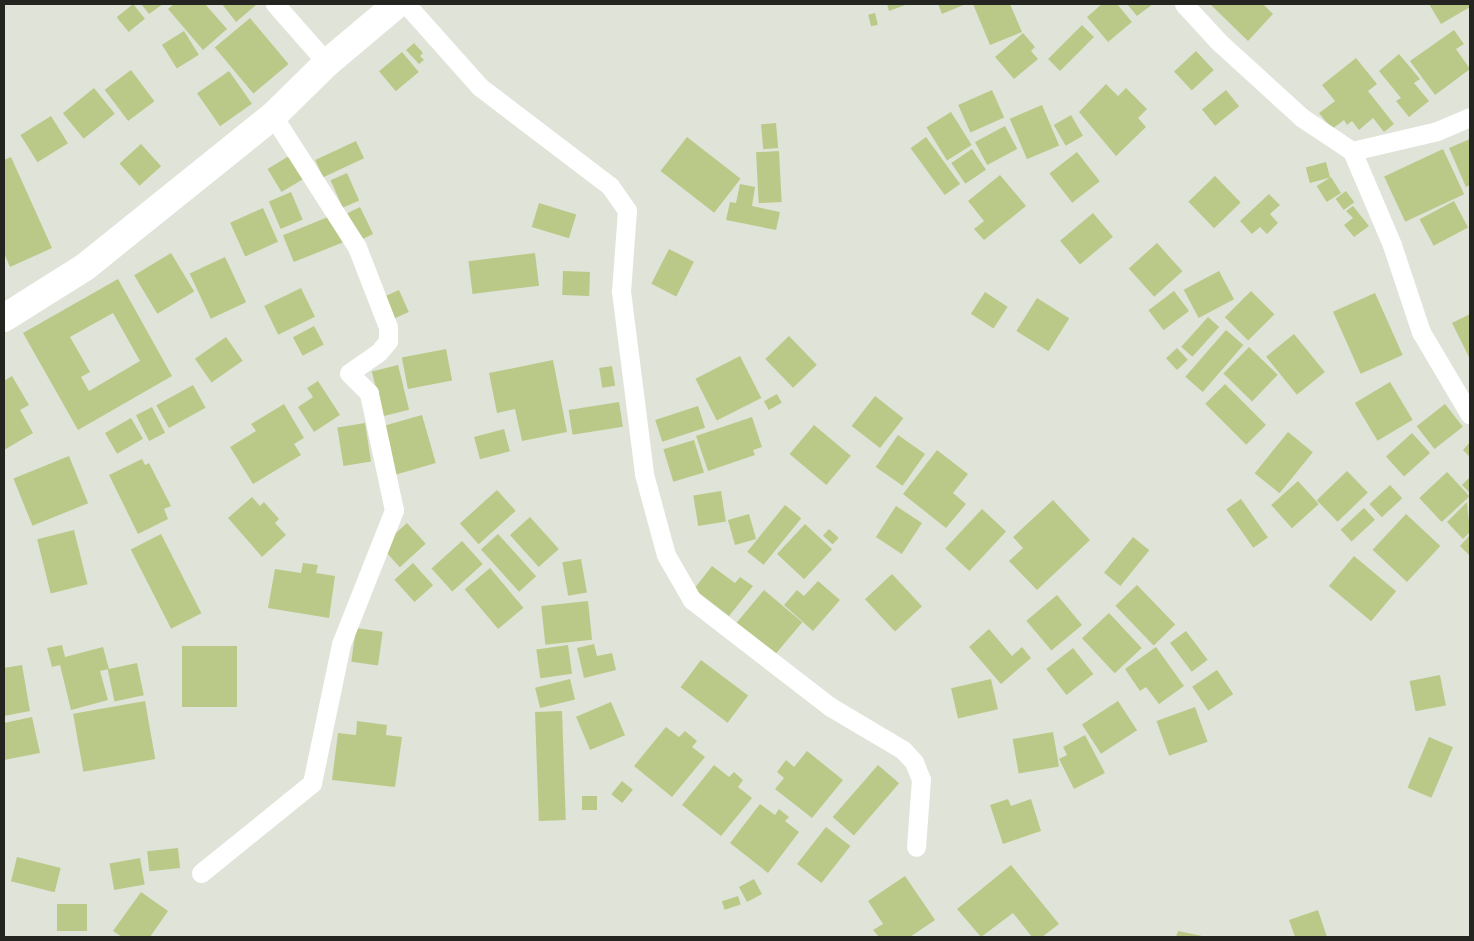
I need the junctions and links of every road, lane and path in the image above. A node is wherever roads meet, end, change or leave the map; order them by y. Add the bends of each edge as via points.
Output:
1 (275, 4) edge
2 (397, 4) edge
3 (406, 4) edge
4 (1184, 4) edge
5 (327, 63) junction
6 (273, 116) junction
7 (1470, 117) edge
8 (1352, 152) junction
9 (4, 318) edge
10 (1470, 415) edge
11 (916, 847) dead end
12 (201, 873) dead end

1 - 5 street
2 - 5 main road
3 - 11 street via 480,86 610,186 627,210 621,291 644,474 666,554 692,600 829,706 903,750 914,762 921,779
4 - 8 street via 1219,42 1301,117
5 - 6 main road
6 - 9 main road via 85,267
6 - 12 street via 357,247 388,328 388,341 378,353 349,373 369,393 394,510 341,644 312,783
7 - 8 street via 1437,131
8 - 10 street via 1392,245 1421,332

